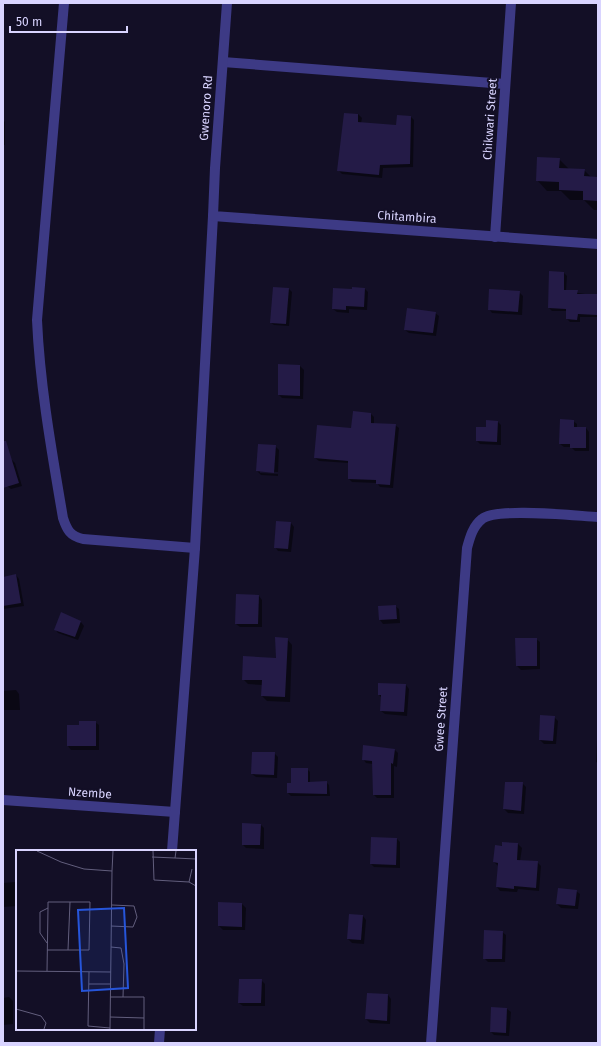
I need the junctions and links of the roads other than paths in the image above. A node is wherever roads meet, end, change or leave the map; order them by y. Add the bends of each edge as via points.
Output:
1 (64, 3) edge
2 (228, 3) edge
3 (511, 3) edge
4 (223, 62) junction
5 (505, 84) junction
6 (214, 216) junction
7 (495, 237) junction
8 (598, 244) edge
9 (598, 517) edge
10 (195, 548) junction
11 (3, 800) edge
12 (175, 812) junction
13 (172, 850) edge
14 (160, 1030) edge
15 (159, 1043) edge
16 (431, 1043) edge

1 - 10 street via 38,320 38,344 63,518 67,530 74,537
2 - 4 street, Gwenoro Rd
3 - 5 street, Chikwari Street
4 - 5 street
4 - 6 street, Gwenoro Rd
5 - 7 street, Chikwari Street
6 - 7 street, Chitambira
6 - 10 street, Gwenoro Rd
7 - 8 street, Chitambira
9 - 16 street, Gwee Street via 499,513 483,518 470,536 467,548
10 - 12 street, Gwenoro Rd
11 - 12 street, Nzembe
12 - 13 street, Gwenoro Rd
14 - 15 street

